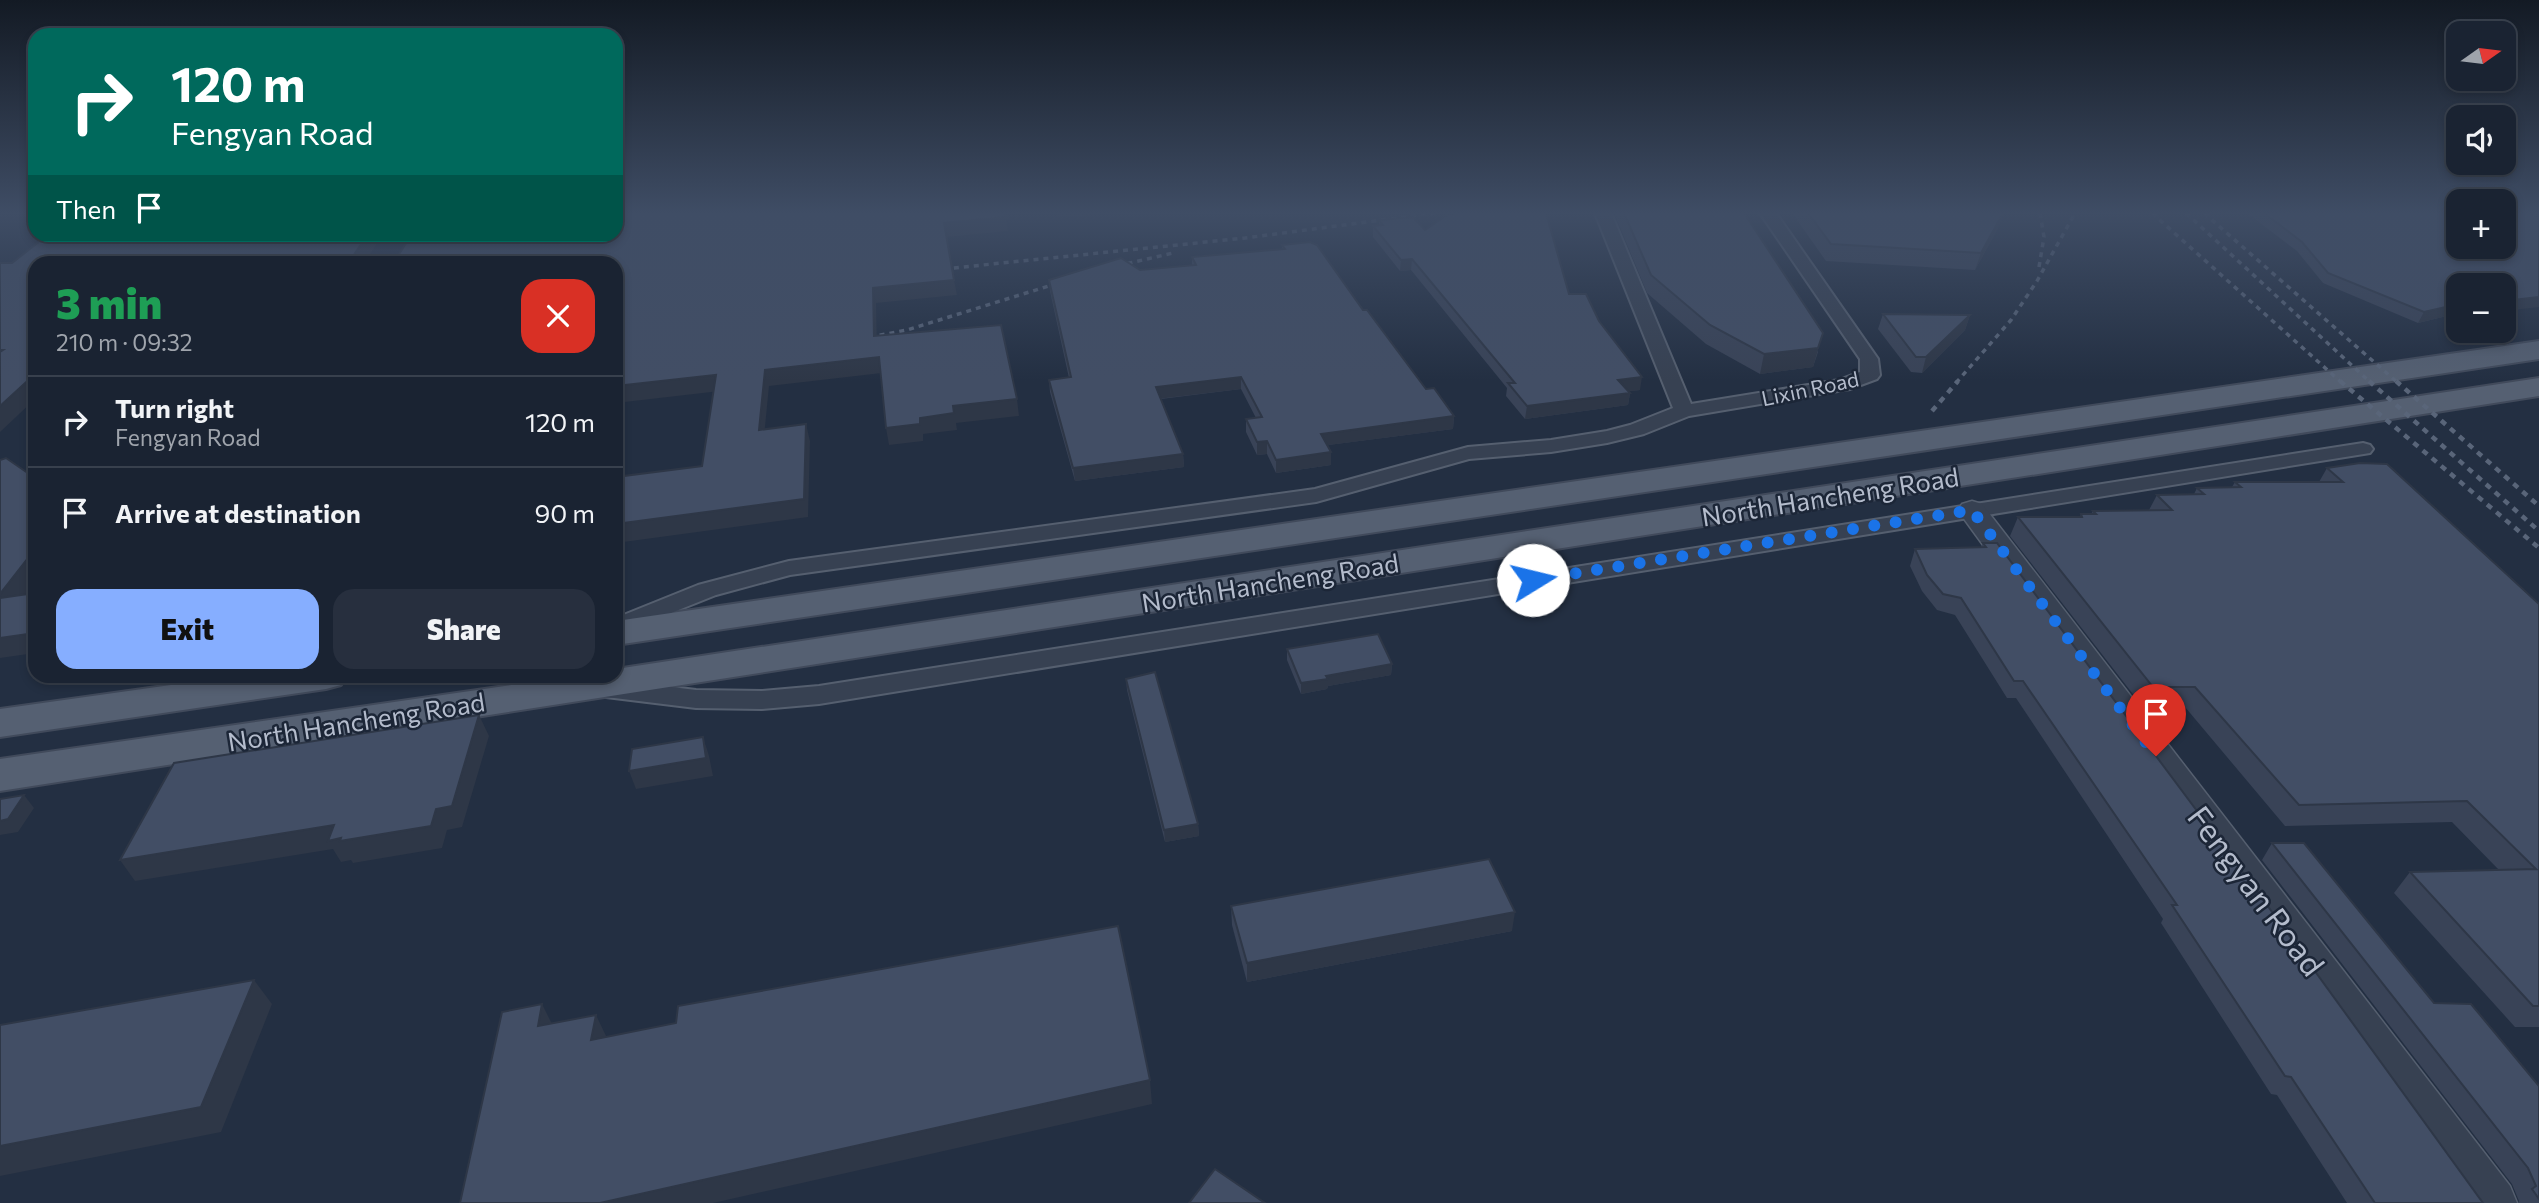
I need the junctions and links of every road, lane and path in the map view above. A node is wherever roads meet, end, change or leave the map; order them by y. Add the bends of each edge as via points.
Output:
1 (1626, 269) edge
2 (1807, 269) edge
3 (2539, 349) edge
4 (2539, 387) edge
5 (1684, 411) junction
6 (2363, 449) dead end
7 (1972, 510) junction
8 (623, 624) edge
9 (623, 632) edge
10 (623, 682) edge
11 (277, 683) edge
12 (615, 683) edge
13 (595, 686) junction
14 (0, 723) edge
15 (0, 775) edge
16 (2492, 1203) edge

1 - 5 street
2 - 5 street, Lixin Road via 1869,359 1870,375 1843,385
3 - 9 main road, North Hancheng Road
4 - 10 main road, North Hancheng Road
5 - 8 street via 1607,437 1468,453 1316,495 789,568 707,590
6 - 7 street
7 - 13 street via 819,695 762,701 696,699
7 - 16 street, Fengyan Road
11 - 14 main road, North Hancheng Road
12 - 13 main road, North Hancheng Road
13 - 15 main road, North Hancheng Road

